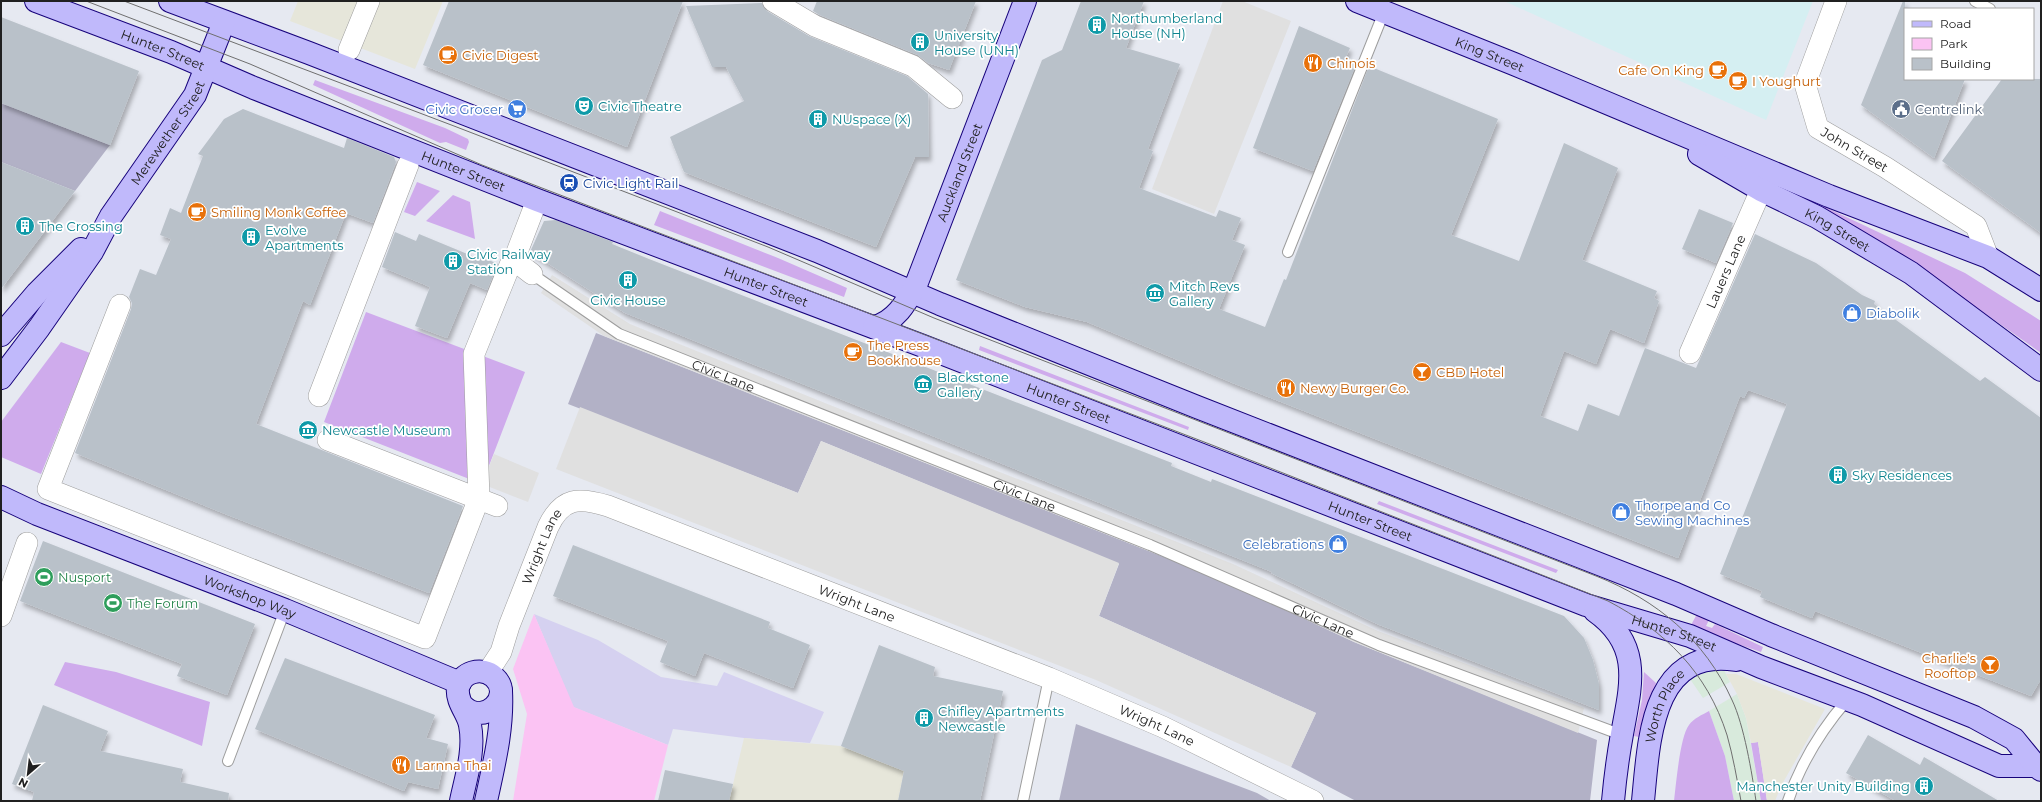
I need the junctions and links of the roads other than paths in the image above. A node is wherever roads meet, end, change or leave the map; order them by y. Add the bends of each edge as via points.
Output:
1 (36, 1) edge
2 (170, 1) edge
3 (369, 1) edge
4 (773, 1) edge
5 (1025, 1) edge
6 (1358, 1) edge
7 (1836, 1) edge
8 (1975, 1) edge
9 (1988, 8) edge
10 (1384, 12) junction
11 (224, 22) junction
12 (349, 50) dead end
13 (207, 68) junction
14 (952, 98) dead end
15 (1622, 110) junction
16 (408, 165) dead end
17 (1761, 190) junction
18 (537, 200) junction
19 (111, 216) junction
20 (1288, 252) dead end
21 (1988, 257) junction
22 (514, 260) junction
23 (532, 274) joint
24 (2041, 290) edge
25 (912, 292) junction
26 (120, 305) dead end
27 (874, 327) junction
28 (1, 335) edge
29 (1690, 353) dead end
30 (4, 368) edge
31 (2041, 370) edge
32 (319, 396) dead end
33 (328, 440) dead end
34 (1, 497) edge
35 (488, 502) junction
36 (1, 503) edge
37 (37, 514) junction
38 (27, 544) dead end
39 (1586, 605) junction
40 (285, 610) junction
41 (1, 616) edge
42 (1760, 666) junction
43 (488, 672) junction
44 (1049, 678) junction
45 (460, 682) junction
46 (501, 690) junction
47 (1847, 700) junction
48 (462, 705) junction
49 (1615, 734) junction
50 (228, 761) dead end
51 (2039, 764) edge
52 (461, 801) edge
53 (486, 801) edge
54 (1023, 801) edge
55 (1313, 801) edge
56 (1613, 801) edge
57 (1643, 801) edge
58 (1788, 801) edge

1 - 13 main road, Hunter Street
2 - 11 main road, Hunter Street
3 - 12 street
4 - 14 street via 815,26 913,66
5 - 25 main road, Auckland Street
6 - 10 main road, King Street
7 - 21 street, John Street via 1805,84 1818,128 1885,167 1976,226
8 - 9 lane
10 - 15 main road, King Street
10 - 20 lane
11 - 13 main road, Merewether Street
11 - 25 main road, Hunter Street via 817,251
13 - 18 main road, Hunter Street
13 - 19 main road, Merewether Street via 195,95
15 - 17 main road, King Street
15 - 21 main road, King Street via 1829,196
16 - 32 street
17 - 29 street, Lauers Lane
17 - 31 main road, King Street via 1816,217 1911,272
18 - 22 street
18 - 27 main road, Hunter Street
19 - 28 main road, Merewether Street
19 - 30 main road, Merewether Street via 92,252 39,328
21 - 24 main road, King Street
22 - 23 street, Civic Lane
22 - 35 street via 474,354
23 - 49 lane, Civic Lane via 619,334 1150,545 1379,644
25 - 27 main road, Auckland Street via 892,319
25 - 51 main road, Hunter Street via 1197,407 1628,575 1974,717 2014,739
26 - 35 street via 48,489 425,638
27 - 39 main road, Hunter Street
33 - 35 street
34 - 37 main road, Workshop Way
36 - 37 main road, Workshop Way
37 - 40 main road, Workshop Way
38 - 41 street
39 - 42 main road, Hunter Street via 1690,636
39 - 49 main road via 1609,622 1629,656 1631,682
40 - 45 main road, Workshop Way
40 - 50 lane
42 - 47 main road, Hunter Street
42 - 57 main road, Worth Place via 1731,659 1709,659 1695,662 1676,674 1663,694 1654,722
43 - 44 street, Wright Lane via 501,652 552,520 563,505 585,502 608,506
43 - 45 main road via 471,672
43 - 46 main road via 497,679
44 - 54 lane
44 - 55 street, Wright Lane via 1163,728
45 - 48 main road via 458,695
46 - 48 main road via 499,701 487,712 476,713
46 - 53 main road via 500,740
47 - 51 main road, Hunter Street via 1999,766
47 - 58 lane via 1833,716 1797,776
48 - 52 main road via 471,727 471,751
49 - 56 main road

